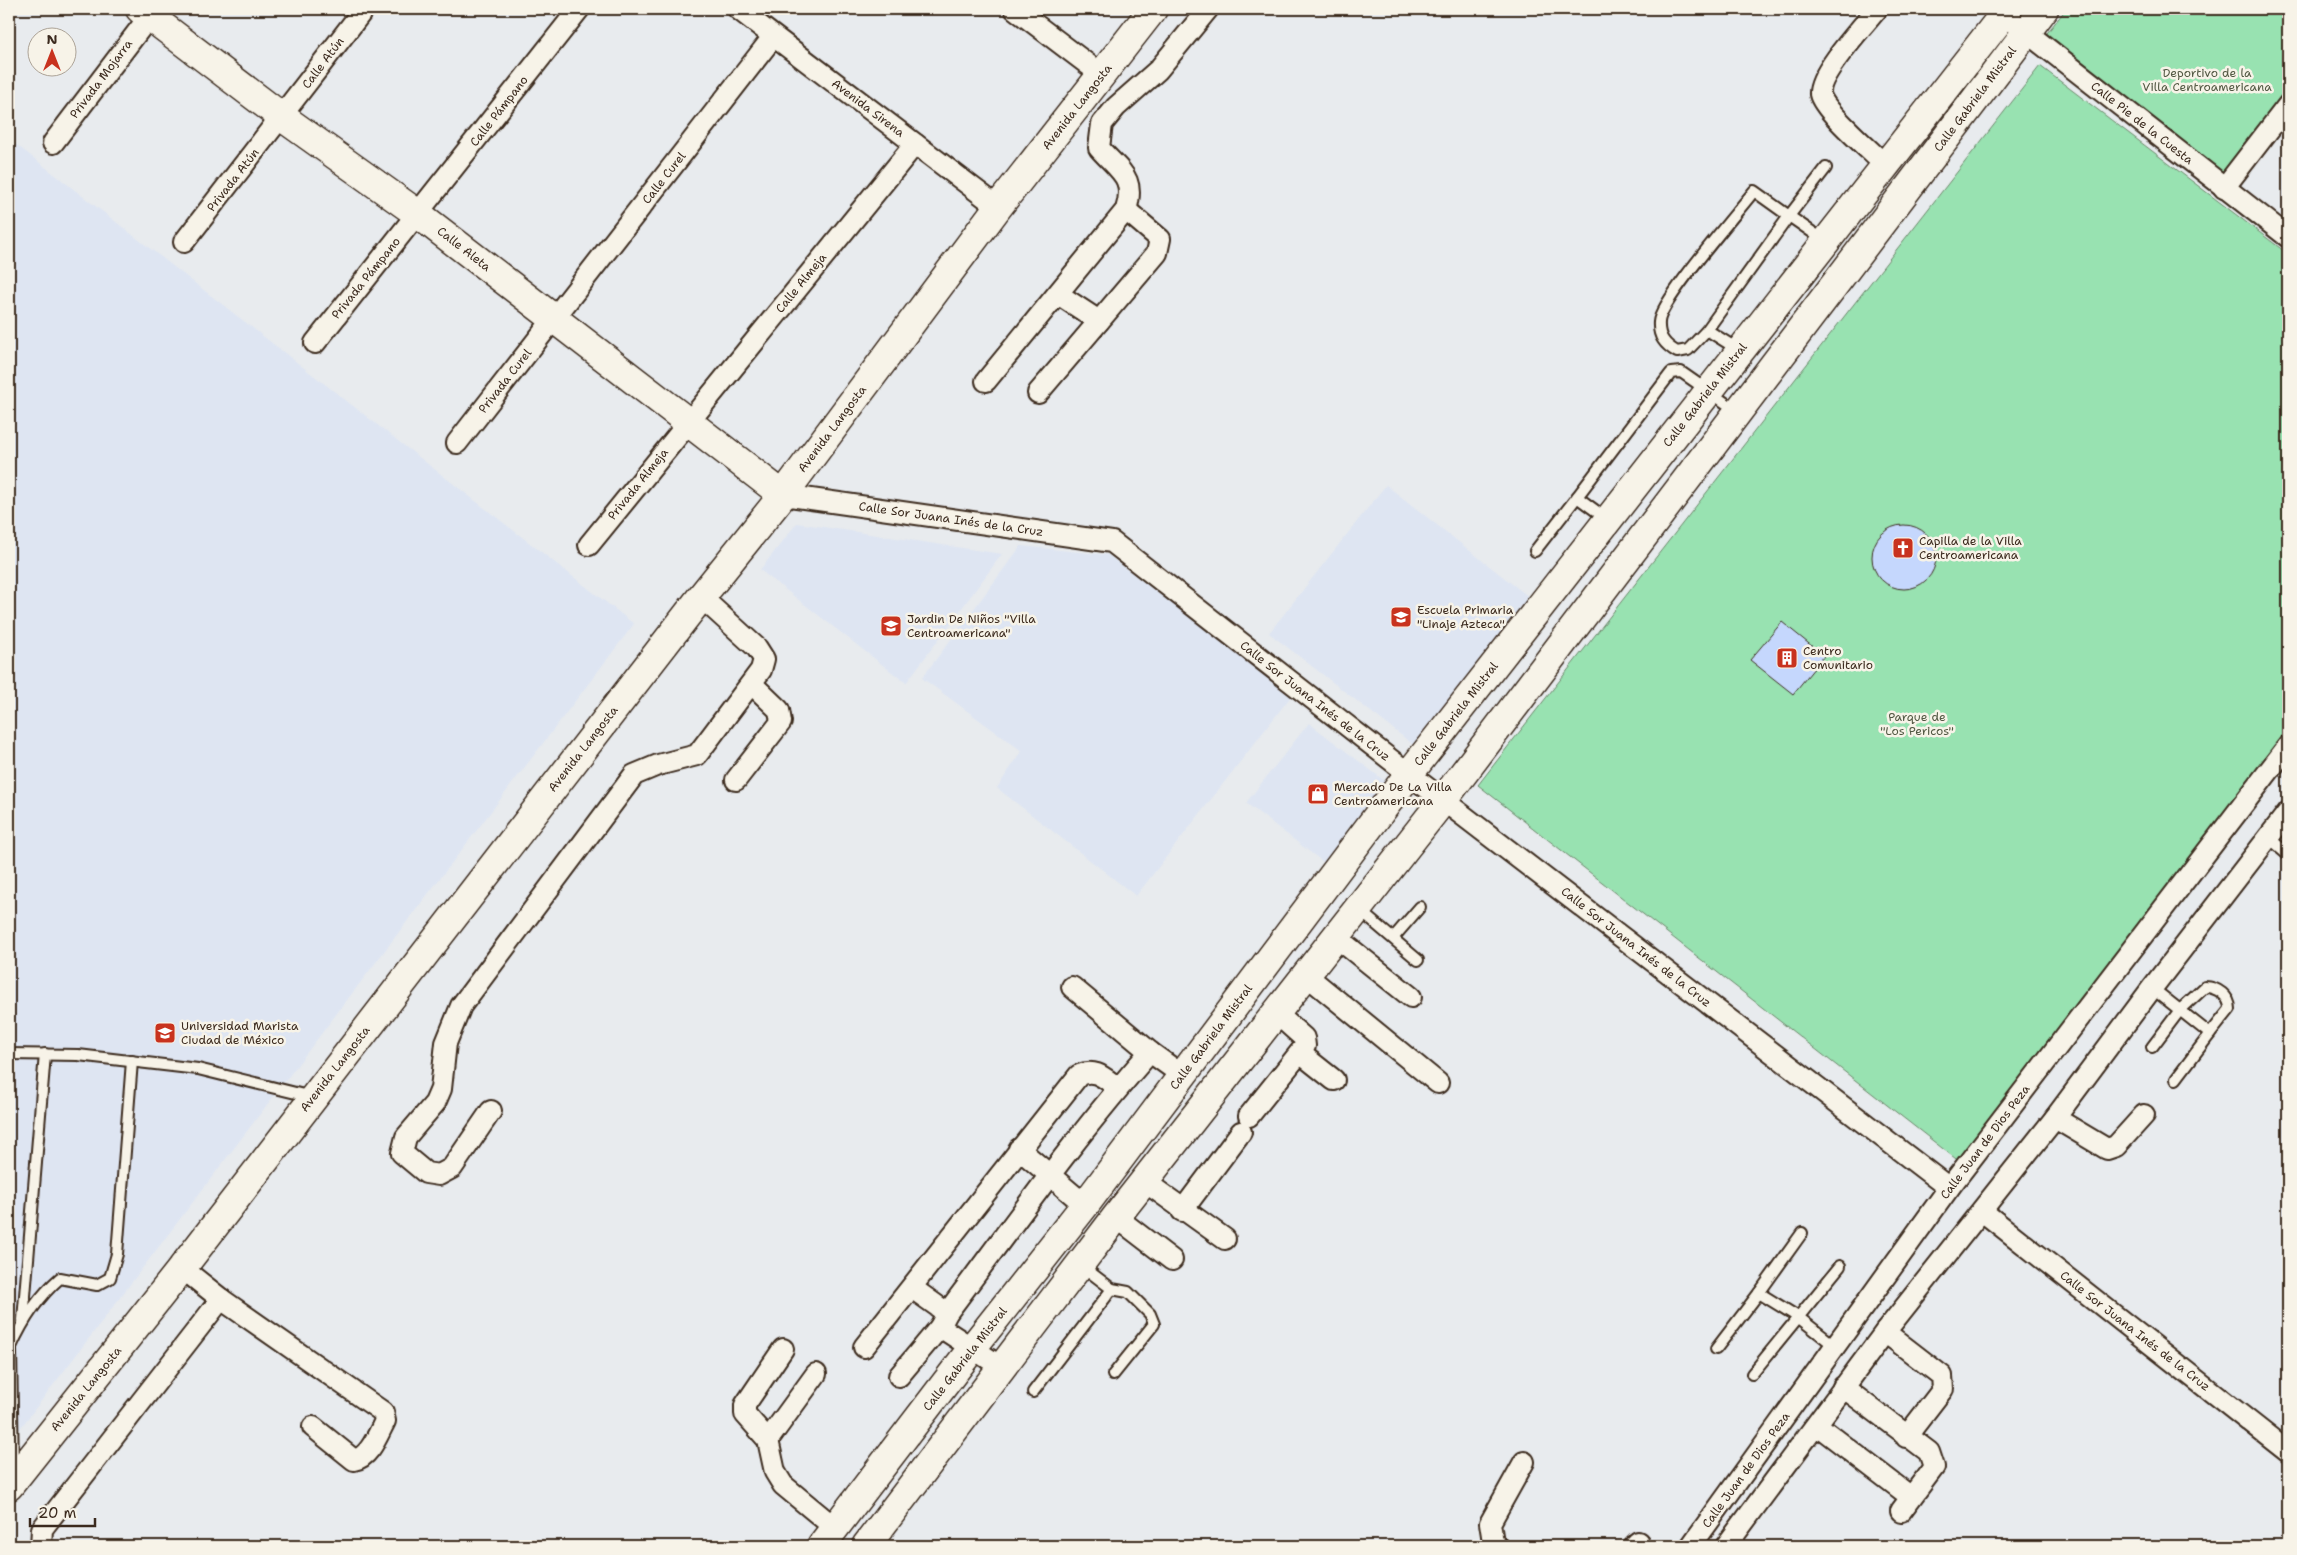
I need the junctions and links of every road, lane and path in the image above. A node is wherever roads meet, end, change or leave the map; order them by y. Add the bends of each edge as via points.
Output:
1 (364, 9) edge
2 (580, 9) edge
3 (738, 9) edge
4 (1015, 9) edge
5 (1154, 9) edge
6 (1208, 9) edge
7 (1877, 9) edge
8 (2044, 9) edge
9 (148, 11) edge
10 (2002, 11) edge
11 (2026, 32) junction
12 (773, 37) junction
13 (1102, 75) junction
14 (2288, 106) edge
15 (282, 117) junction
16 (53, 143) dead end
17 (915, 144) junction
18 (1884, 164) junction
19 (1826, 168) dead end
20 (2224, 188) junction
21 (998, 207) junction
22 (1126, 210) junction
23 (418, 214) junction
24 (1789, 216) junction
25 (2288, 237) edge
26 (184, 242) dead end
27 (1826, 242) junction
28 (1058, 294) junction
29 (554, 318) junction
30 (1099, 321) junction
31 (1707, 330) junction
32 (315, 343) dead end
33 (1740, 351) junction
34 (986, 381) dead end
35 (1708, 392) junction
36 (1038, 393) dead end
37 (1738, 412) junction
38 (686, 423) junction
39 (457, 443) dead end
40 (782, 495) junction
41 (1577, 497) junction
42 (1608, 520) junction
43 (589, 545) dead end
44 (1535, 551) dead end
45 (701, 597) junction
46 (752, 684) junction
47 (2288, 746) edge
48 (1409, 774) junction
49 (736, 780) dead end
50 (1444, 799) junction
51 (2288, 812) edge
52 (2268, 837) junction
53 (2288, 854) edge
54 (1420, 907) dead end
55 (1357, 908) junction
56 (1336, 937) junction
57 (1394, 937) junction
58 (1418, 960) dead end
59 (1306, 975) junction
60 (1072, 987) dead end
61 (2152, 988) junction
62 (1411, 997) dead end
63 (2180, 1010) junction
64 (1276, 1013) junction
65 (2210, 1034) junction
66 (2152, 1047) dead end
67 (1150, 1052) junction
68 (1300, 1053) junction
69 (9, 1054) edge
70 (45, 1054) junction
71 (132, 1061) junction
72 (1182, 1075) junction
73 (2176, 1079) dead end
74 (1334, 1080) dead end
75 (1438, 1083) dead end
76 (1118, 1088) junction
77 (313, 1098) junction
78 (490, 1111) dead end
79 (2144, 1115) dead end
80 (2055, 1118) junction
81 (1019, 1149) junction
82 (1050, 1176) junction
83 (1144, 1182) junction
84 (1949, 1188) junction
85 (1085, 1205) junction
86 (1182, 1210) junction
87 (1982, 1211) junction
88 (1116, 1217) junction
89 (1802, 1234) dead end
90 (1225, 1239) dead end
91 (1172, 1260) dead end
92 (1081, 1265) junction
93 (1840, 1266) dead end
94 (182, 1268) junction
95 (912, 1288) junction
96 (1112, 1289) junction
97 (1759, 1293) junction
98 (221, 1299) junction
99 (1798, 1317) junction
100 (944, 1320) junction
101 (23, 1321) junction
102 (1885, 1332) junction
103 (1835, 1346) junction
104 (10, 1347) edge
105 (864, 1347) dead end
106 (973, 1347) junction
107 (783, 1348) dead end
108 (1716, 1349) dead end
109 (1001, 1367) junction
110 (816, 1374) dead end
111 (1752, 1374) dead end
112 (1113, 1375) dead end
113 (899, 1376) dead end
114 (1844, 1387) junction
115 (1033, 1392) dead end
116 (1817, 1424) junction
117 (313, 1427) dead end
118 (1906, 1437) junction
119 (768, 1440) junction
120 (2288, 1452) edge
121 (1524, 1462) dead end
122 (11, 1483) edge
123 (828, 1537) edge
124 (41, 1546) edge
125 (866, 1546) edge
126 (1497, 1546) edge
127 (1691, 1546) edge
128 (1726, 1546) edge

1 - 15 street, Calle Atún
2 - 23 street, Calle Pámpano
3 - 12 street, Avenida Sirena
4 - 13 street
5 - 13 street, Avenida Langosta
6 - 22 street via 1158,70 1116,107 1102,124 1099,148 1127,180 1131,193
7 - 18 street via 1826,75 1820,93 1825,106
8 - 11 street, Calle Gabriela Mistral
9 - 15 street, Calle Aleta
9 - 16 street, Privada Mojarra
10 - 11 street, Calle Pie de la Cuesta
10 - 18 street, Calle Gabriela Mistral
11 - 20 street, Calle Pie de la Cuesta
11 - 37 street, Calle Gabriela Mistral
12 - 17 street, Avenida Sirena
12 - 29 street, Calle Curel
13 - 21 street, Avenida Langosta
14 - 20 street
15 - 23 street, Calle Aleta
15 - 26 street, Privada Atún
17 - 21 street, Avenida Sirena
17 - 38 street, Calle Almeja
18 - 27 street, Calle Gabriela Mistral
19 - 24 lane
20 - 25 street, Calle Pie de la Cuesta
21 - 40 street, Avenida Langosta
22 - 28 street
22 - 30 street via 1160,239 1160,244 1157,253
23 - 29 street, Calle Aleta
23 - 32 street, Privada Pámpano
24 - 27 lane
24 - 31 lane
24 - 31 lane via 1754,191 1672,294 1659,320 1660,335 1666,346 1677,352 1688,350
27 - 33 street, Calle Gabriela Mistral
28 - 30 street
28 - 34 street
29 - 38 street, Calle Aleta
29 - 39 street, Privada Curel
30 - 36 street
31 - 33 lane
33 - 35 street, Calle Gabriela Mistral
35 - 37 lane
35 - 41 lane via 1681,372 1671,373
35 - 42 street, Calle Gabriela Mistral
37 - 50 street, Calle Gabriela Mistral
38 - 40 street, Calle Aleta
38 - 43 street, Privada Almeja
40 - 45 street, Avenida Langosta
40 - 48 street, Calle Sor Juana Inés de la Cruz via 1112,542
41 - 42 lane
41 - 44 lane
42 - 48 street, Calle Gabriela Mistral
45 - 46 street via 757,648 764,659
45 - 77 street, Avenida Langosta
46 - 49 street via 779,710 781,722
46 - 78 street via 698,755 634,775 461,1006 446,1043 441,1089 435,1103 406,1137 402,1153 426,1172 440,1175 452,1168
47 - 84 street, Calle Juan de Dios Peza
48 - 50 street, Calle Sor Juana Inés de la Cruz
48 - 72 street, Calle Gabriela Mistral
50 - 55 street, Calle Gabriela Mistral
50 - 84 street, Calle Sor Juana Inés de la Cruz
51 - 52 street
52 - 53 lane
52 - 61 street
54 - 57 lane
55 - 56 street, Calle Gabriela Mistral
55 - 57 lane
56 - 59 street, Calle Gabriela Mistral
56 - 62 street
57 - 58 lane
59 - 64 street, Calle Gabriela Mistral
59 - 75 street
60 - 67 street
61 - 63 lane
61 - 80 street
63 - 65 lane
63 - 65 lane via 2205,987 2212,987 2228,998 2230,1010
63 - 66 lane
64 - 68 street via 1304,1038 1305,1046
64 - 83 street, Calle Gabriela Mistral
65 - 73 lane
67 - 72 street
67 - 76 street
68 - 74 street
68 - 86 street
69 - 70 lane
70 - 71 lane
70 - 101 lane
71 - 77 lane via 198,1069
71 - 101 lane via 117,1254 110,1278 97,1286 60,1278 44,1292
72 - 85 street, Calle Gabriela Mistral
76 - 81 street via 1097,1072 1079,1075
76 - 82 street
77 - 94 street, Avenida Langosta
79 - 80 street via 2116,1146 2107,1149
80 - 87 street
81 - 82 street
81 - 95 street
82 - 85 street
82 - 100 street
83 - 86 street
83 - 88 street, Calle Gabriela Mistral
84 - 103 street, Calle Juan de Dios Peza
85 - 106 street, Calle Gabriela Mistral
86 - 90 street
87 - 102 street
87 - 120 street, Calle Sor Juana Inés de la Cruz
88 - 91 street
88 - 92 street, Calle Gabriela Mistral
89 - 97 lane
92 - 96 lane
92 - 109 street, Calle Gabriela Mistral
93 - 99 lane
94 - 98 street
94 - 122 street, Avenida Langosta
95 - 100 street
95 - 105 street
96 - 112 lane via 1128,1292 1150,1314 1154,1324
96 - 115 lane
97 - 99 lane
97 - 108 lane
98 - 117 street via 383,1412 385,1421 367,1452 361,1459 354,1460
98 - 124 street via 42,1529
99 - 103 lane
99 - 111 lane
100 - 106 street
100 - 113 street
101 - 104 lane
102 - 114 street
102 - 118 street via 1942,1376 1943,1389
103 - 127 street, Calle Juan de Dios Peza
104 - 122 lane
106 - 109 street
106 - 123 street, Calle Gabriela Mistral
107 - 119 street via 745,1405 745,1414
109 - 125 street, Calle Gabriela Mistral
110 - 119 street
114 - 116 street
114 - 118 street
116 - 118 street via 1906,1504 1934,1467 1929,1452
116 - 128 street
119 - 123 street via 775,1472 783,1485
121 - 126 street via 1490,1524 1492,1542

